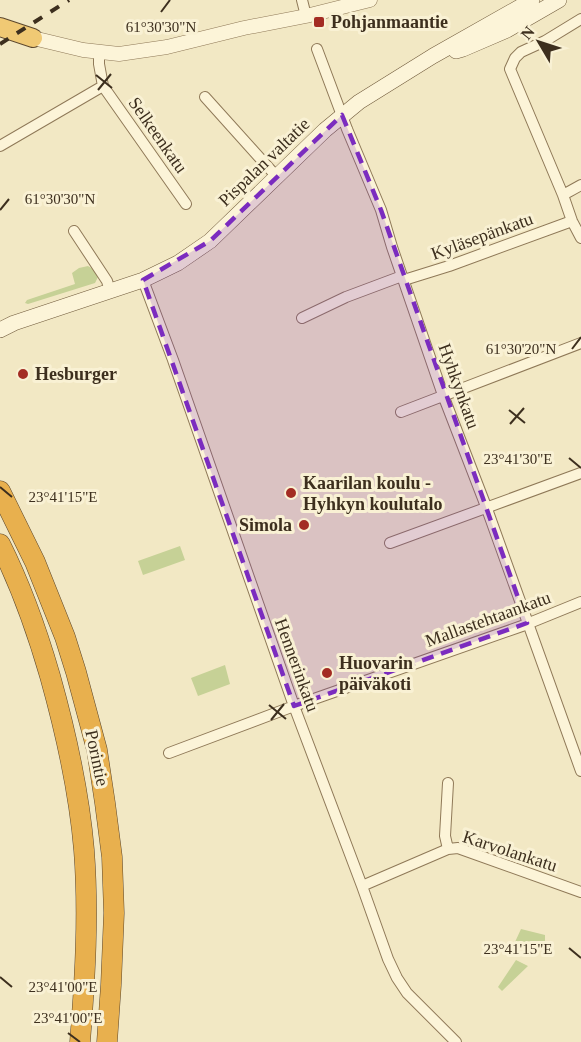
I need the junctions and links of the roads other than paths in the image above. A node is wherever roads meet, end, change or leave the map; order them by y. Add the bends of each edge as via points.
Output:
1 (302, 0) edge
2 (370, 0) edge
3 (532, 0) edge
4 (559, 0) edge
5 (306, 16) junction
6 (581, 18) edge
7 (0, 27) edge
8 (33, 38) joint
9 (317, 49) dead end
10 (99, 52) junction
11 (433, 56) junction
12 (103, 86) junction
13 (206, 97) dead end
14 (342, 115) junction
15 (0, 146) edge
16 (277, 177) junction
17 (581, 185) edge
18 (563, 195) junction
19 (186, 204) dead end
20 (572, 221) junction
21 (74, 231) dead end
22 (581, 238) edge
23 (403, 278) junction
24 (143, 280) junction
25 (110, 291) junction
26 (302, 318) dead end
27 (4, 326) edge
28 (581, 343) edge
29 (443, 395) junction
30 (401, 412) dead end
31 (581, 473) edge
32 (0, 491) edge
33 (486, 509) junction
34 (390, 543) dead end
35 (0, 544) edge
36 (581, 602) edge
37 (527, 623) junction
38 (294, 706) junction
39 (169, 753) dead end
40 (581, 771) edge
41 (448, 783) dead end
42 (448, 849) junction
43 (362, 886) junction
44 (581, 892) edge
45 (80, 1042) edge
46 (107, 1042) edge
47 (456, 1042) edge

1 - 5 street
2 - 5 street
3 - 11 main road, Pispalan valtatie
4 - 11 main road via 507,30 464,49
5 - 10 street via 167,47 119,54
6 - 18 street via 521,52 510,69
7 - 8 highway
8 - 10 street
9 - 14 street, Hyhkynkatu
10 - 12 street, Selkeenkatu
11 - 14 main road, Pispalan valtatie
12 - 15 street
12 - 19 street, Selkeenkatu
13 - 16 street
14 - 16 main road, Pispalan valtatie
14 - 23 street, Hyhkynkatu via 381,210
16 - 24 main road, Pispalan valtatie via 198,251
17 - 18 street
18 - 20 street
20 - 22 street
20 - 23 street, Kyläsepänkatu via 449,266
21 - 25 street
23 - 26 street, Kyläsepänkatu via 346,297
23 - 29 street, Hyhkynkatu
24 - 25 main road, Pispalan valtatie
24 - 38 street, Hennerinkatu
25 - 27 main road, Pispalan valtatie
28 - 29 street
29 - 30 street
29 - 33 street, Hyhkynkatu
31 - 33 street
32 - 46 highway, Porintie via 65,637 97,750 114,913
33 - 34 street
33 - 37 street, Hyhkynkatu
35 - 45 highway, Porintie via 39,640 61,715 78,798 86,907
36 - 37 street, Mallastehtaankatu
37 - 38 street, Mallastehtaankatu
37 - 40 street, Hyhkynkatu
38 - 39 street, Mallastehtaankatu
38 - 43 street, Hennerinkatu
41 - 42 street
42 - 43 street, Karvolankatu
42 - 44 street, Karvolankatu via 458,848
43 - 47 street, Hennerinkatu via 397,978

